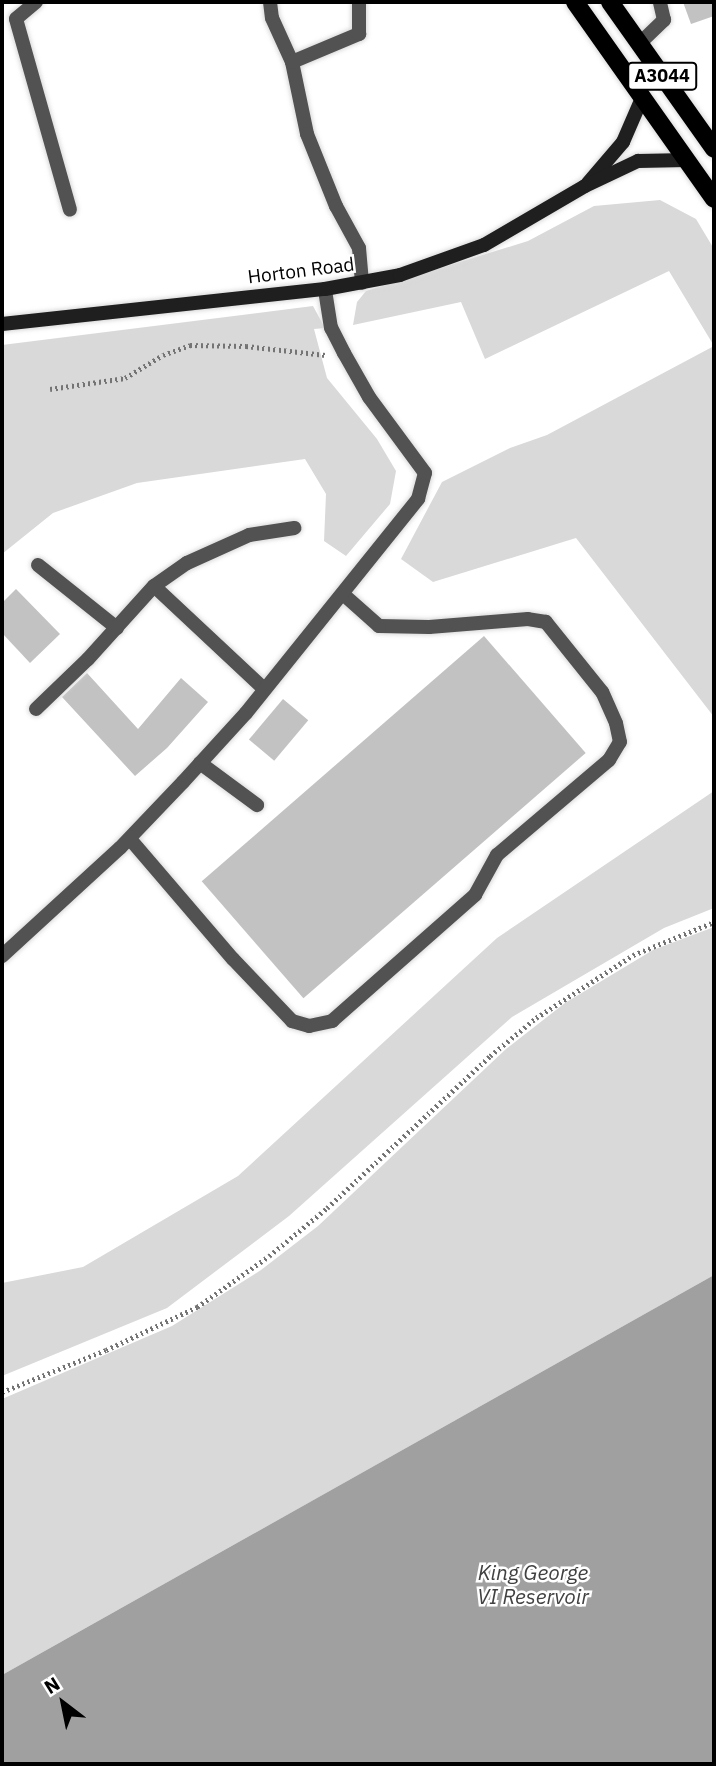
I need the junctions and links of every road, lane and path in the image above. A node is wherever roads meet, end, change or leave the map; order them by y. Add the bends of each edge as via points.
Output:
1 (36, 2) edge
2 (270, 2) edge
3 (359, 2) edge
4 (575, 2) edge
5 (610, 2) edge
6 (660, 2) edge
7 (639, 44) junction
8 (292, 62) junction
9 (642, 98) junction
10 (714, 149) edge
11 (687, 160) junction
12 (585, 186) junction
13 (714, 199) edge
14 (70, 210) dead end
15 (362, 283) junction
16 (325, 289) junction
17 (2, 324) edge
18 (344, 353) junction
19 (50, 390) dead end
20 (293, 528) dead end
21 (38, 565) dead end
22 (154, 586) junction
23 (343, 594) junction
24 (117, 628) junction
25 (264, 689) junction
26 (36, 709) dead end
27 (200, 762) junction
28 (257, 805) dead end
29 (130, 839) junction
30 (714, 922) edge
31 (2, 956) edge
32 (2, 1392) edge

1 - 14 lane via 16,19
2 - 8 lane via 272,18
3 - 8 lane via 359,34
4 - 9 main road, A3044
5 - 7 main road, A3044
6 - 7 lane via 664,20
7 - 10 main road, A3044
8 - 15 lane via 307,134 359,248
9 - 11 main road, A3044
9 - 12 street, Horton Road via 623,142
11 - 12 street, Horton Road via 638,162
11 - 13 main road, A3044
12 - 15 street, Horton Road via 484,245 400,275
15 - 16 street, Horton Road
16 - 17 street, Horton Road
16 - 18 lane via 331,328
18 - 19 path via 190,345 125,378
18 - 23 lane via 369,397 425,473 418,499
20 - 22 lane via 248,535 187,563
21 - 24 lane
22 - 24 lane
22 - 25 lane
23 - 25 lane
23 - 29 lane via 379,626 546,622 603,692 620,743 609,760 497,855 475,895 332,1021 309,1026 292,1021 241,968
24 - 26 lane
25 - 27 lane
27 - 28 lane
27 - 29 lane
29 - 31 lane
30 - 32 path via 633,955 536,1018 327,1208 197,1307

